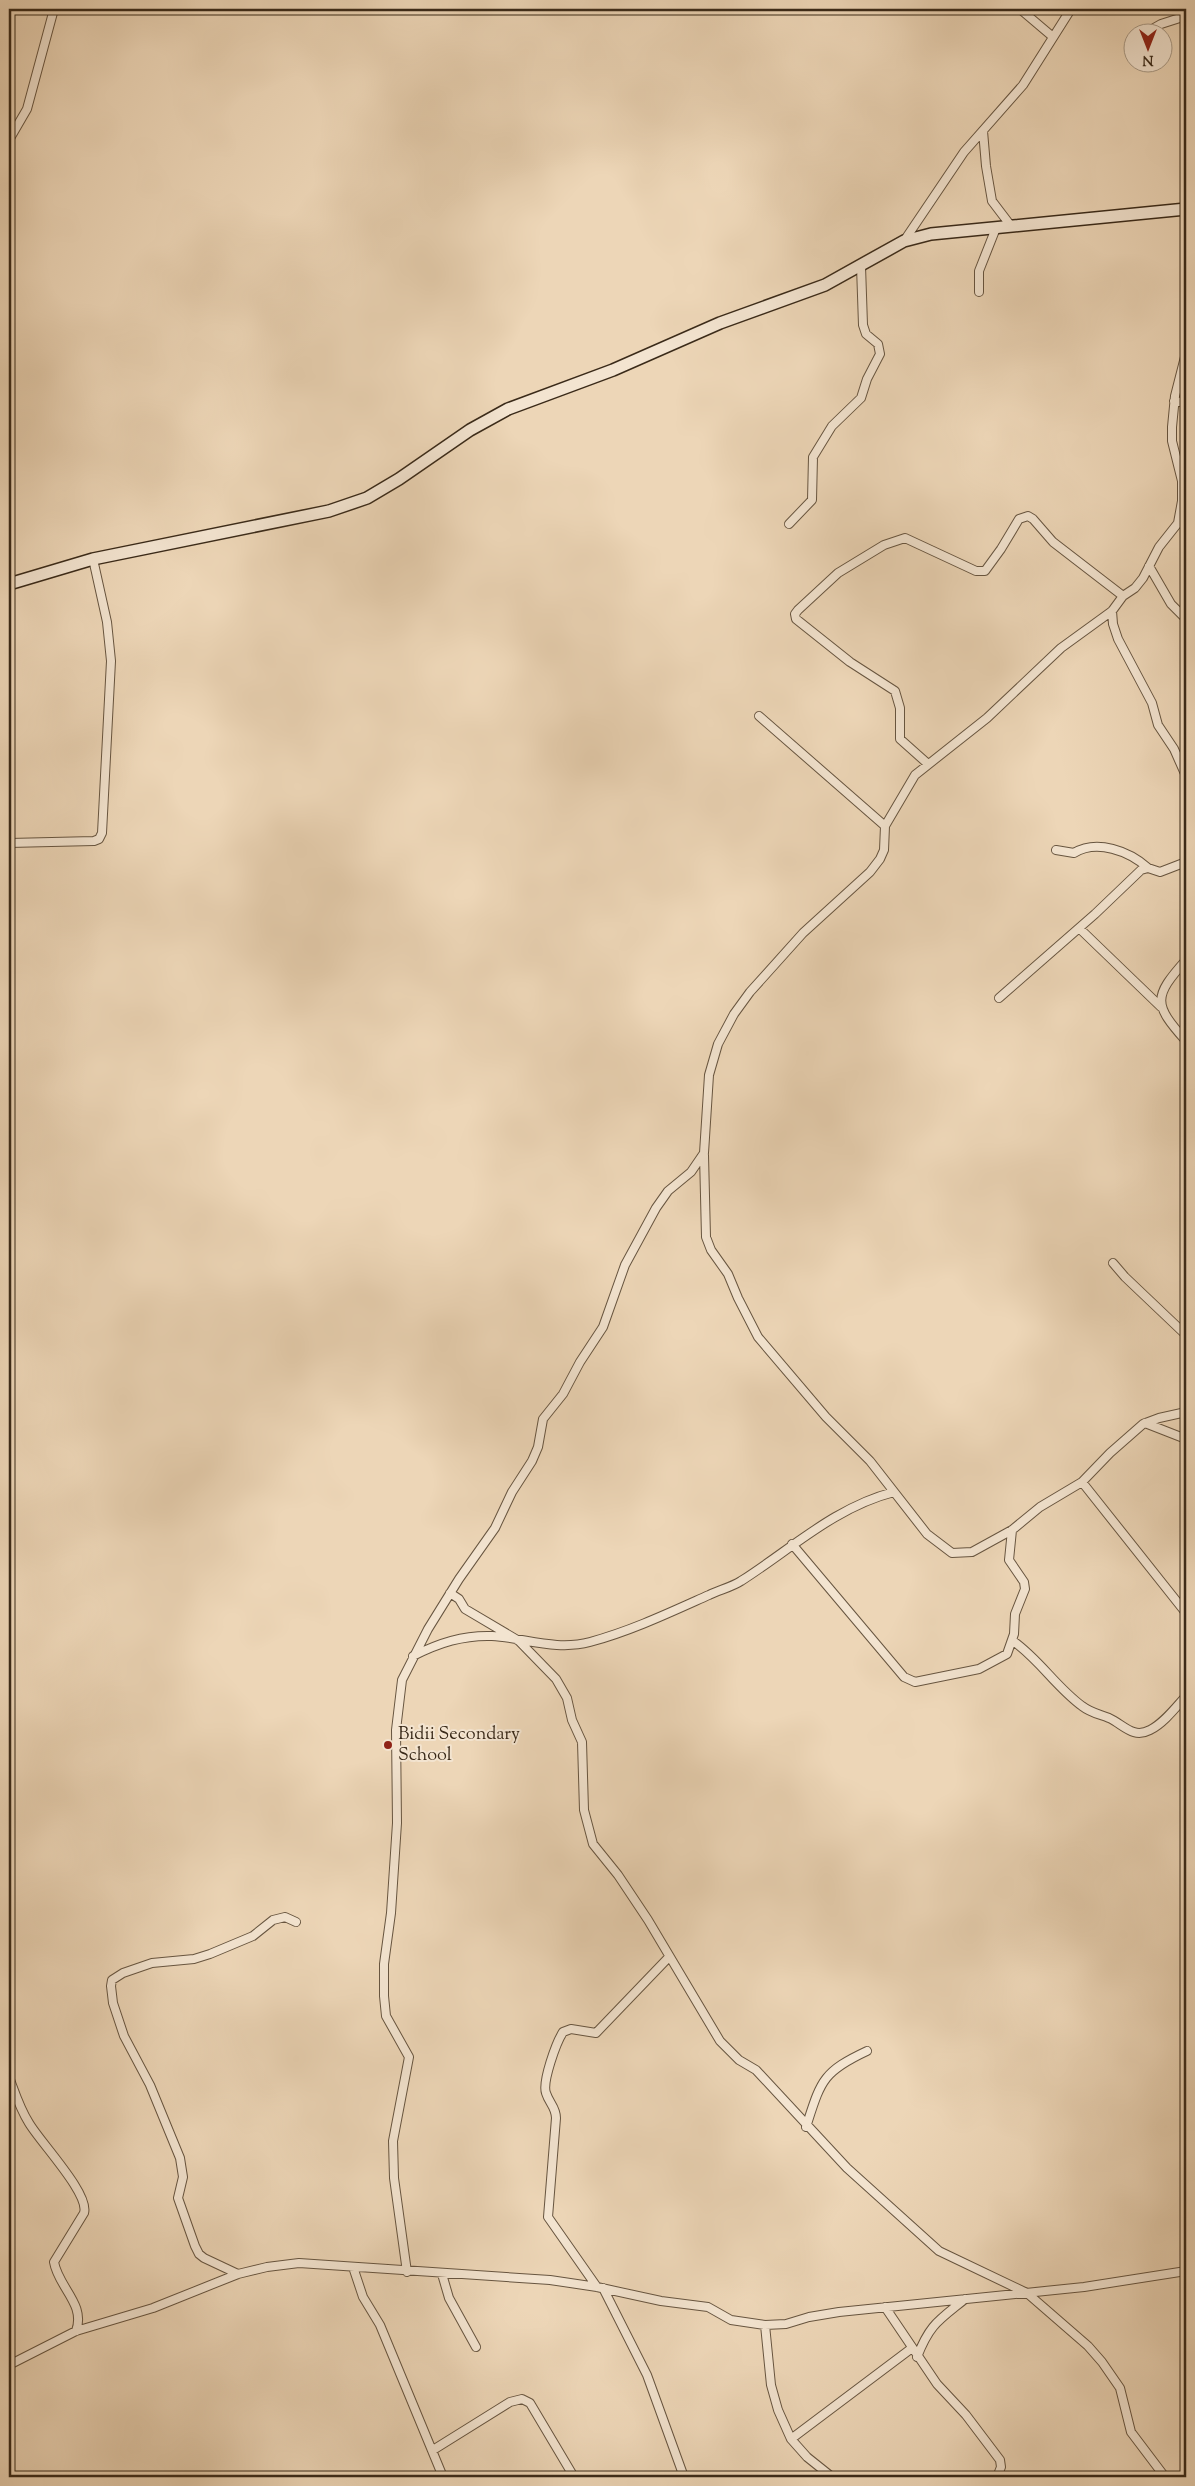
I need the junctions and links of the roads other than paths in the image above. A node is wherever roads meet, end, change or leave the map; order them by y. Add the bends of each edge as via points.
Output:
1 (54, 9) edge
2 (1020, 9) edge
3 (1071, 9) edge
4 (1186, 16) edge
5 (1167, 22) edge
6 (1053, 37) junction
7 (983, 131) junction
8 (9, 140) edge
9 (1186, 209) edge
10 (1011, 226) junction
11 (996, 228) junction
12 (904, 241) junction
13 (861, 266) junction
14 (979, 292) dead end
15 (1186, 353) edge
16 (1174, 401) junction
17 (1186, 403) edge
18 (789, 524) dead end
19 (93, 559) junction
20 (1150, 566) junction
21 (9, 584) edge
22 (1123, 596) junction
23 (1112, 611) junction
24 (1186, 619) edge
25 (759, 716) dead end
26 (928, 764) junction
27 (1186, 776) edge
28 (885, 826) junction
29 (9, 842) edge
30 (1056, 850) dead end
31 (1186, 862) edge
32 (1148, 868) junction
33 (1078, 928) junction
34 (1186, 960) edge
35 (999, 998) dead end
36 (1161, 1007) junction
37 (1186, 1041) edge
38 (704, 1152) junction
39 (1113, 1263) dead end
40 (1186, 1335) edge
41 (1186, 1412) edge
42 (1145, 1423) junction
43 (1186, 1439) edge
44 (1082, 1482) junction
45 (894, 1492) junction
46 (1012, 1530) junction
47 (792, 1544) junction
48 (450, 1594) junction
49 (1186, 1613) edge
50 (519, 1641) junction
51 (1013, 1641) junction
52 (413, 1656) junction
53 (1186, 1696) edge
54 (296, 1922) dead end
55 (669, 1957) junction
56 (868, 2051) dead end
57 (9, 2077) edge
58 (806, 2127) junction
59 (353, 2267) junction
60 (1186, 2271) edge
61 (407, 2272) junction
62 (238, 2274) junction
63 (442, 2274) junction
64 (600, 2288) junction
65 (1027, 2293) junction
66 (965, 2300) junction
67 (885, 2307) junction
68 (765, 2326) junction
69 (76, 2331) junction
70 (476, 2347) dead end
71 (912, 2348) junction
72 (917, 2357) junction
73 (9, 2365) edge
74 (791, 2439) junction
75 (433, 2450) junction
76 (442, 2476) edge
77 (354, 2477) edge
78 (574, 2477) edge
79 (684, 2477) edge
80 (832, 2477) edge
81 (997, 2477) edge
82 (1165, 2477) edge

1 - 8 street via 27,109
2 - 6 street
3 - 6 street
4 - 5 street
6 - 7 street via 1023,85
7 - 10 street via 992,201
7 - 12 street via 964,152
9 - 10 main road
10 - 11 main road
11 - 12 main road via 931,234
11 - 14 street via 979,271
12 - 13 main road
13 - 18 street via 863,325 866,334 878,344 880,354 861,398 832,426 813,457 812,500
13 - 19 main road via 825,285 728,320 612,370 508,409 470,430 367,498 329,511
15 - 16 street
16 - 17 street
16 - 20 street via 1172,434 1182,481 1181,512 1178,524 1159,547
19 - 21 main road
19 - 29 street via 107,622 111,660 102,834 94,841
20 - 22 street via 1139,583
20 - 24 street via 1171,604
22 - 23 street
22 - 26 street via 1053,542 1028,516 1019,519 985,571 976,571 905,538 884,545 828,582 798,610 796,619 850,662 895,691 900,708 900,739
23 - 26 street via 1061,648 987,718
23 - 27 street via 1118,639
25 - 28 street
26 - 28 street via 908,784
28 - 38 street via 884,850 870,872 804,933 750,992 724,1030 709,1075
30 - 32 street via 1074,853 1099,846 1139,860
31 - 32 street via 1160,872
32 - 33 street via 1141,870
33 - 35 street
33 - 36 street
34 - 36 street via 1162,991
36 - 37 street via 1168,1021
38 - 45 street via 706,1237 758,1337
38 - 48 street via 691,1172 668,1191 656,1208 625,1265 603,1327 563,1394 543,1419 532,1461 512,1492 495,1528
39 - 40 street
41 - 42 street
42 - 43 street
42 - 44 street
44 - 46 street via 1040,1507
44 - 49 street
45 - 46 street via 926,1534 952,1553 972,1552
45 - 47 street via 837,1516
46 - 51 street via 1009,1560 1024,1582 1025,1589 1015,1614
47 - 50 street via 739,1582 672,1612 590,1642 550,1645
47 - 51 street via 908,1681 979,1669 1007,1654
48 - 50 street via 465,1608
48 - 52 street
50 - 52 street via 472,1636 434,1645
50 - 55 street via 556,1679 567,1698 582,1742 584,1810 592,1844 622,1882
51 - 53 street via 1033,1656 1080,1705 1094,1714 1110,1718 1128,1731 1142,1733 1151,1730
52 - 61 street via 402,1680 397,1706 398,1823 384,1964 386,2016 408,2057 393,2141 394,2178
54 - 62 street via 285,1917 273,1920 253,1936 210,1954 194,1959 152,1962 123,1973 112,1980 111,1986 124,2036 150,2085 180,2158 183,2171 178,2198 195,2246 204,2258
55 - 58 street via 720,2041 739,2060 756,2070
55 - 64 street via 596,2033 571,2029 563,2032 546,2081 546,2095 554,2106 556,2118 548,2217
56 - 58 street via 830,2072 824,2079
57 - 69 street via 29,2124 85,2203 84,2212 54,2262 56,2273 71,2295 78,2314
58 - 65 street via 939,2251
59 - 61 street
59 - 62 street via 300,2263
59 - 75 street
60 - 65 street
61 - 63 street
62 - 69 street via 153,2308
63 - 64 street via 550,2280
63 - 70 street via 449,2298
64 - 68 street via 708,2307 731,2320
64 - 79 street via 647,2375
65 - 66 street
65 - 82 street via 1073,2331 1102,2362 1124,2397 1131,2432
66 - 67 street
66 - 72 street via 926,2333
67 - 68 street
67 - 71 street
68 - 74 street via 771,2385
69 - 73 street
71 - 72 street
71 - 74 street
72 - 81 street via 1000,2460
74 - 80 street
75 - 76 street
75 - 78 street via 510,2402 522,2399 530,2403
76 - 77 street

